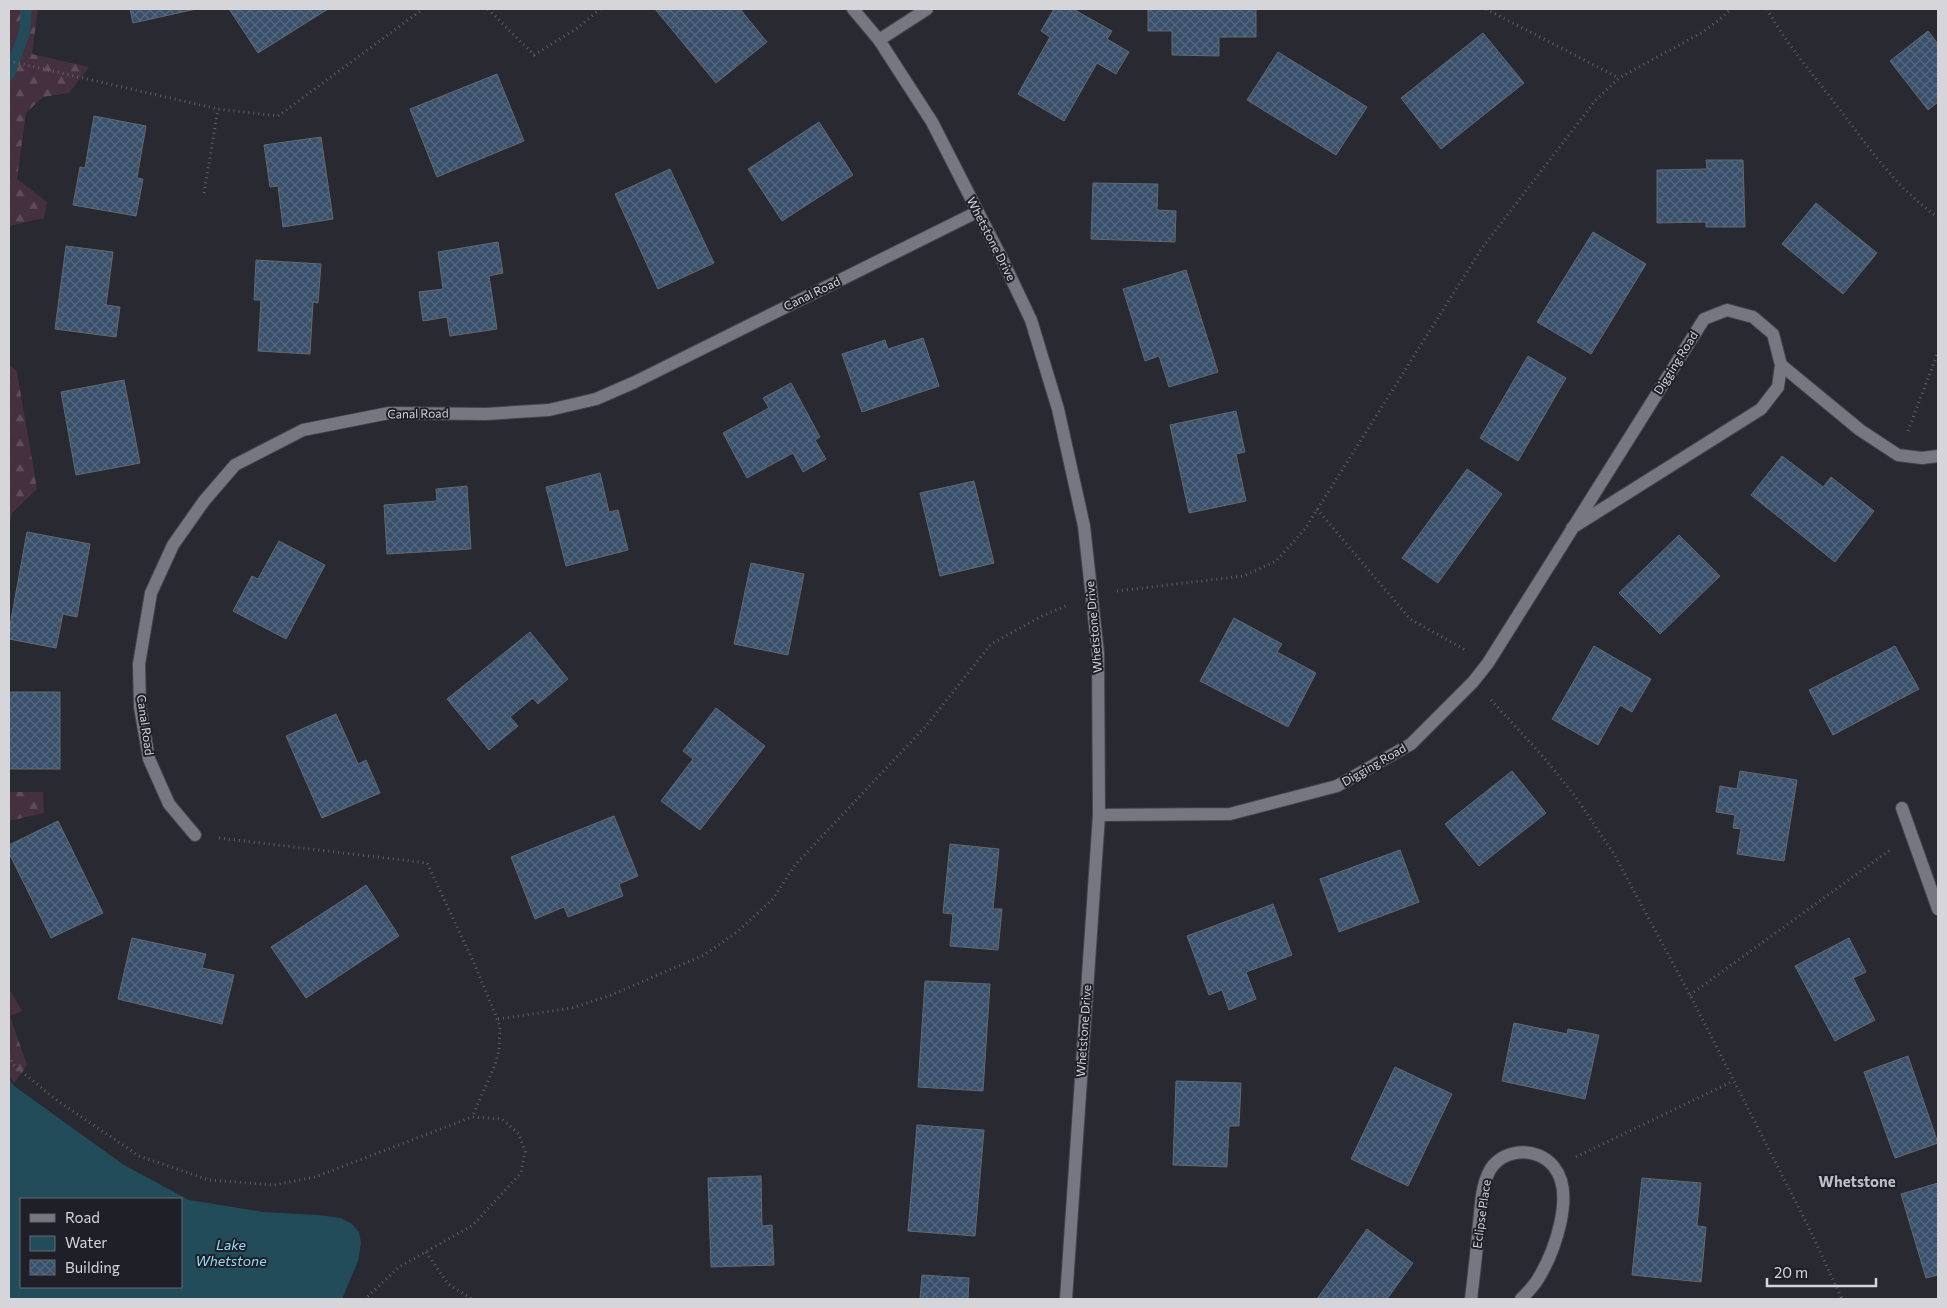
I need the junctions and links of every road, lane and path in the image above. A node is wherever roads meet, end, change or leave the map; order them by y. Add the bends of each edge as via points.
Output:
1 (423, 9) edge
2 (488, 9) edge
3 (600, 9) edge
4 (853, 9) edge
5 (927, 9) edge
6 (1486, 9) edge
7 (1731, 9) edge
8 (1768, 9) edge
9 (878, 40) junction
10 (9, 61) edge
11 (1619, 78) junction
12 (218, 109) junction
13 (204, 192) dead end
14 (977, 212) junction
15 (1938, 217) edge
16 (1938, 352) edge
17 (1782, 364) junction
18 (1898, 455) junction
19 (1938, 456) edge
20 (1317, 509) junction
21 (1572, 528) junction
22 (1092, 594) junction
23 (1488, 663) junction
24 (1473, 682) junction
25 (1902, 808) dead end
26 (1099, 815) junction
27 (1911, 834) junction
28 (195, 835) joint
29 (1938, 909) edge
30 (1690, 995) junction
31 (498, 1019) junction
32 (9, 1056) edge
33 (1733, 1081) junction
34 (472, 1117) junction
35 (1555, 1167) junction
36 (426, 1252) junction
37 (365, 1299) edge
38 (472, 1299) edge
39 (1066, 1299) edge
40 (1471, 1299) edge
41 (1521, 1299) edge
42 (1842, 1299) edge

1 - 12 path via 278,116
2 - 3 path via 534,55 579,27
4 - 9 street, Whetstone Drive
5 - 9 street
6 - 11 path
7 - 11 path via 1701,33
8 - 15 path via 1789,43 1899,185
9 - 14 street, Whetstone Drive via 932,122
10 - 12 path
11 - 20 path via 1594,101 1482,248
12 - 13 path
14 - 22 street, Whetstone Drive via 1031,320 1052,391 1084,526
14 - 28 street, Canal Road via 596,399 549,410 486,414 389,413 303,430 235,465 172,546 151,593 139,664 140,708 149,759 169,804
16 - 18 path
17 - 18 street via 1860,430
17 - 21 street, Digging Road via 1778,387 1761,410
17 - 21 street, Digging Road via 1773,334 1753,317 1727,310 1704,319
18 - 19 street
20 - 22 path via 1276,561 1244,576
20 - 23 path via 1410,619
21 - 23 street, Digging Road
22 - 26 street, Whetstone Drive via 1098,653
22 - 31 path via 991,644 926,726 795,865 772,900 704,956 572,1008
23 - 24 street, Digging Road
24 - 26 street, Digging Road via 1411,744 1337,786 1230,814
24 - 30 path via 1540,753 1575,796 1614,854
25 - 27 street
26 - 39 street, Whetstone Drive
27 - 29 street
27 - 30 path
28 - 31 path via 427,863
30 - 33 path
31 - 34 path via 500,1050
32 - 34 path via 14,1064 55,1098 139,1156 209,1180 274,1185 315,1177
33 - 35 path
33 - 42 path
34 - 36 path via 502,1119 519,1134 524,1152 521,1173 473,1225
35 - 40 street, Eclipse Place via 1541,1155 1527,1152 1509,1155 1496,1162 1488,1173 1481,1205
35 - 41 street via 1563,1201 1560,1226 1553,1251 1538,1280
36 - 37 path via 400,1267
36 - 38 path via 448,1284

